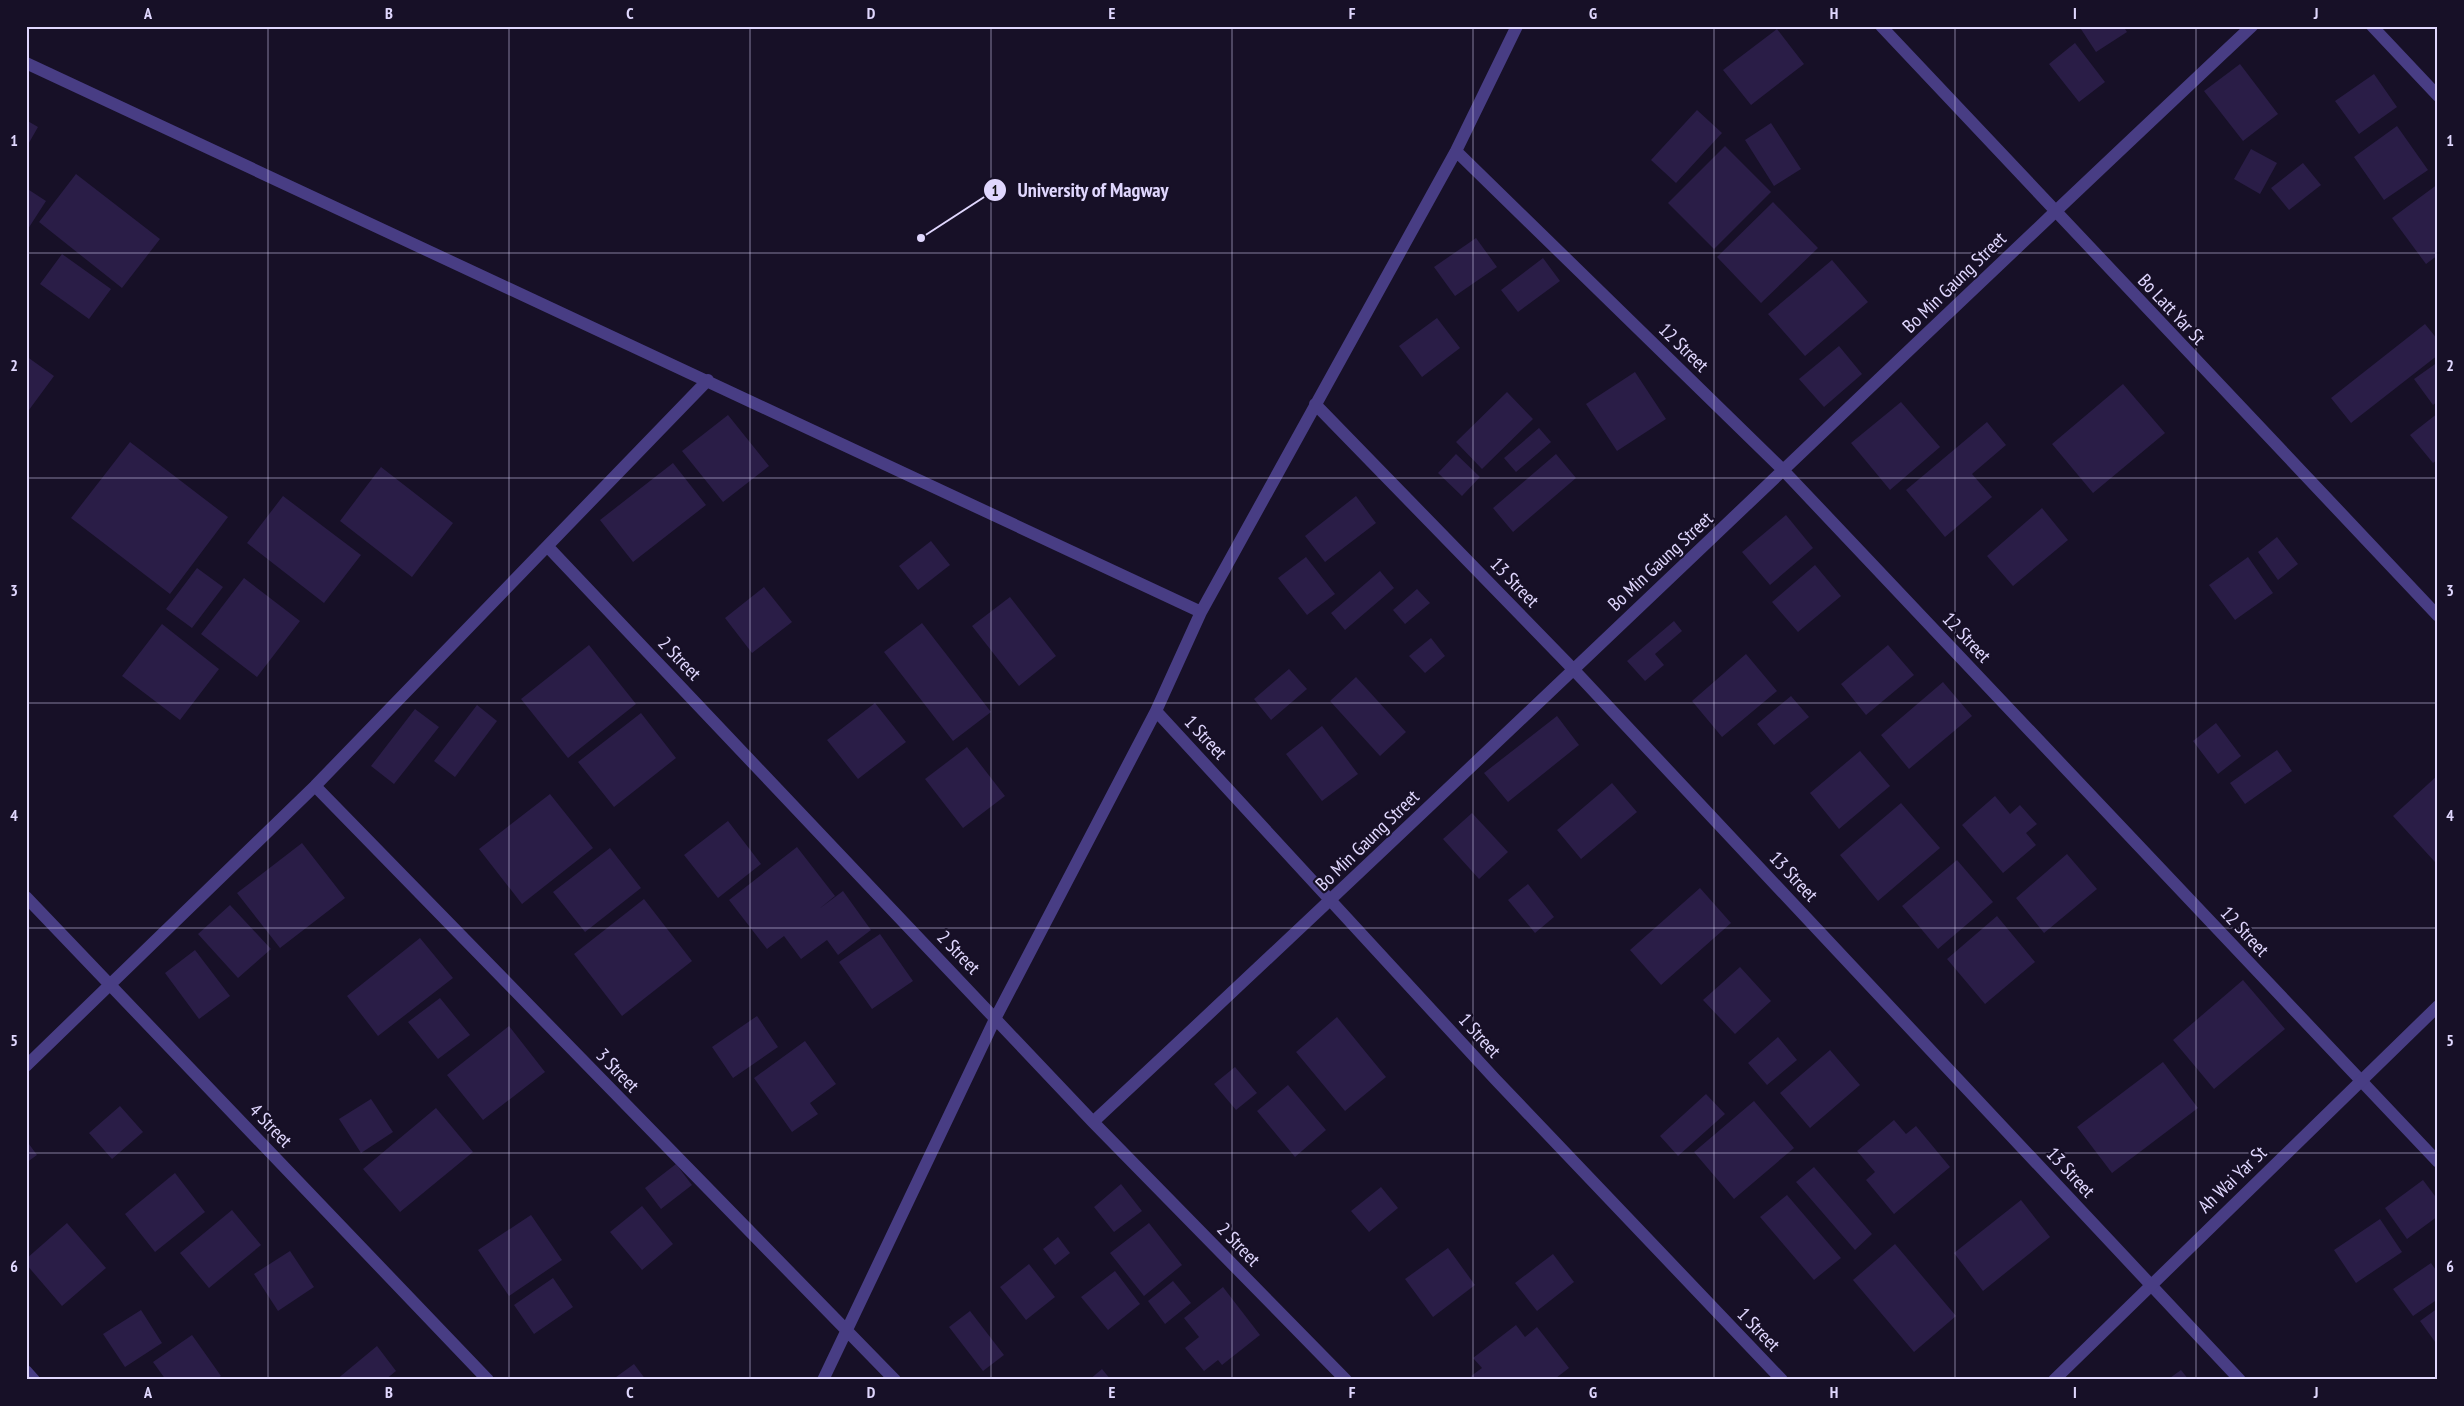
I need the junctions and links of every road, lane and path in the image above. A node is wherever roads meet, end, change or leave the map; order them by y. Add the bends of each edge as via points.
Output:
1 (1517, 26) edge
2 (1880, 26) edge
3 (2252, 26) edge
4 (2372, 26) edge
5 (26, 63) edge
6 (2438, 96) edge
7 (1456, 151) junction
8 (2054, 212) junction
9 (708, 380) junction
10 (1315, 404) junction
11 (1783, 470) junction
12 (548, 547) junction
13 (1201, 612) junction
14 (2438, 616) edge
15 (1573, 668) junction
16 (1156, 711) junction
17 (314, 786) junction
18 (26, 897) edge
19 (1332, 900) junction
20 (110, 984) junction
21 (2438, 1006) edge
22 (996, 1017) junction
23 (26, 1066) edge
24 (2361, 1081) junction
25 (1093, 1122) junction
26 (2438, 1162) edge
27 (2150, 1284) junction
28 (847, 1331) junction
29 (26, 1371) edge
30 (34, 1380) edge
31 (488, 1380) edge
32 (823, 1380) edge
33 (895, 1380) edge
34 (1346, 1380) edge
35 (1782, 1380) edge
36 (2054, 1380) edge
37 (2240, 1380) edge

1 - 7 street
2 - 8 street, Bo Latt Yar St
3 - 8 street, Bo Min Gaung Street
4 - 6 street
5 - 9 street
7 - 10 street
7 - 11 street, 12 Street
8 - 11 street, Bo Min Gaung Street
8 - 14 street, Bo Latt Yar St
9 - 12 street
9 - 13 street
10 - 13 street
10 - 15 street, 13 Street
11 - 15 street, Bo Min Gaung Street
11 - 24 street, 12 Street
12 - 17 street
12 - 22 street, 2 Street
13 - 16 street
15 - 19 street, Bo Min Gaung Street
15 - 27 street, 13 Street
16 - 19 street, 1 Street
16 - 22 street
17 - 20 street
17 - 28 street, 3 Street
18 - 20 street, 4 Street
19 - 25 street, Bo Min Gaung Street
19 - 35 street, 1 Street via 1495,1079
20 - 23 street
20 - 31 street, 4 Street
21 - 24 street, Ah Wai Yar St
22 - 25 street, 2 Street
22 - 28 street
24 - 26 street, 12 Street
24 - 27 street, Ah Wai Yar St
25 - 34 street, 2 Street
27 - 36 street, Ah Wai Yar St
27 - 37 street, 13 Street
28 - 32 street
28 - 33 street, 3 Street
29 - 30 street

